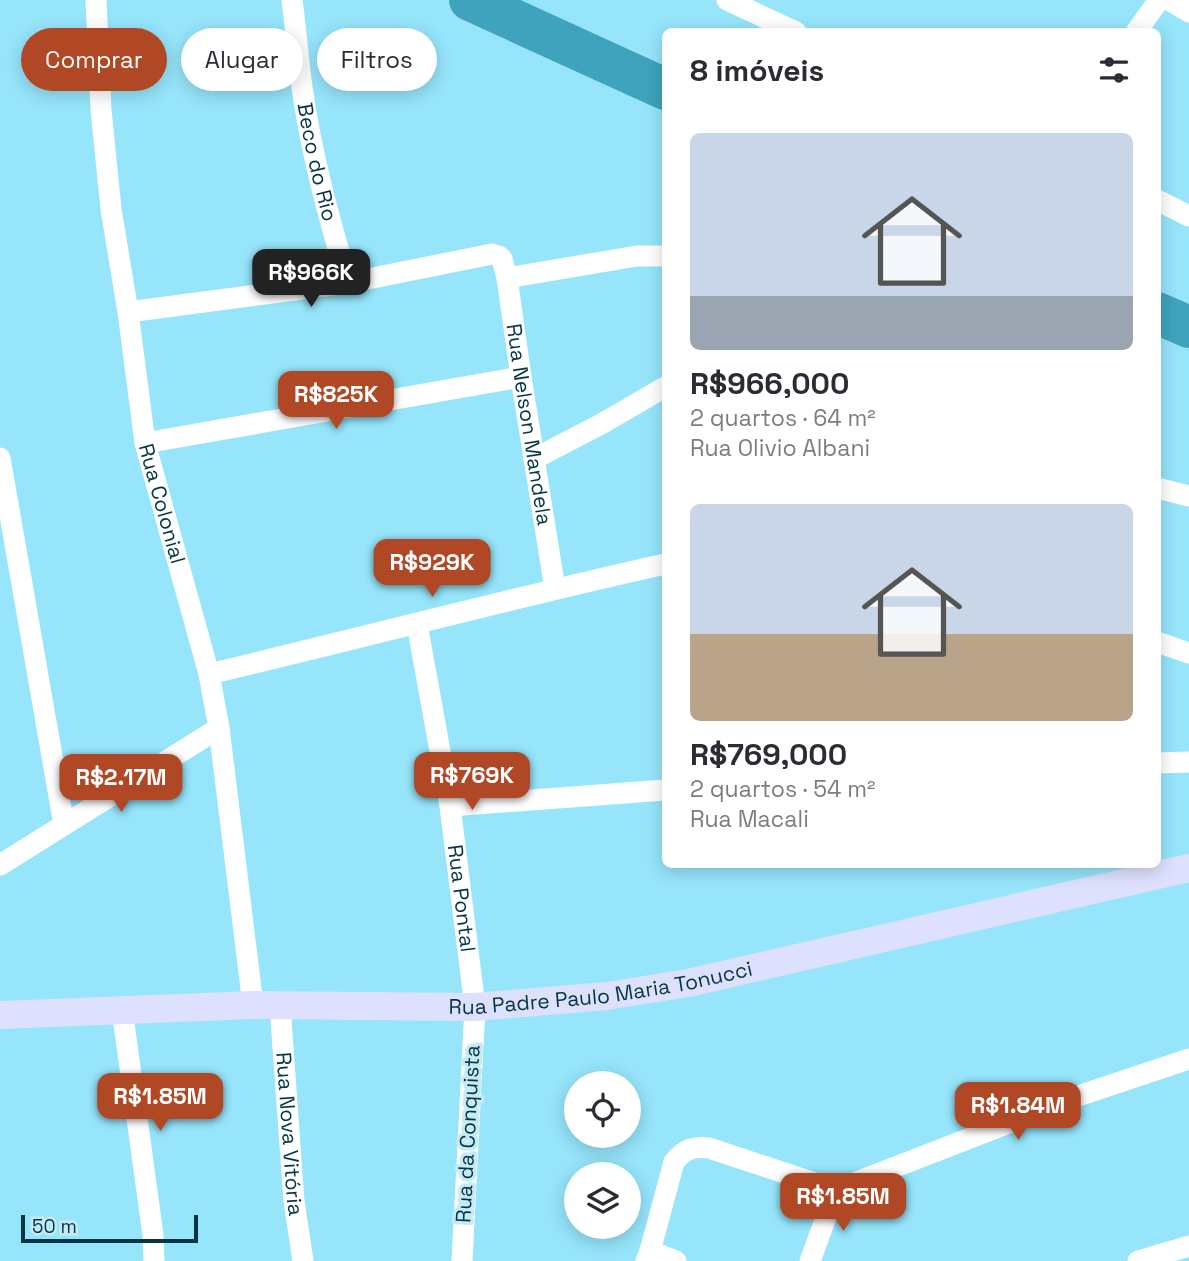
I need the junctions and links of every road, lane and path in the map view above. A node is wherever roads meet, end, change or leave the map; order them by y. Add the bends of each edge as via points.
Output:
1 (96, 0) edge
2 (292, 0) edge
3 (727, 0) edge
4 (1159, 0) edge
5 (1169, 0) edge
6 (1189, 12) edge
7 (787, 28) edge
8 (1139, 28) edge
9 (1161, 202) edge
10 (1189, 216) edge
11 (662, 256) edge
12 (504, 268) junction
13 (348, 283) junction
14 (128, 312) junction
15 (521, 377) junction
16 (662, 389) edge
17 (145, 443) junction
18 (0, 458) edge
19 (534, 459) junction
20 (1161, 489) edge
21 (1189, 496) edge
22 (662, 565) edge
23 (555, 589) junction
24 (417, 624) junction
25 (1161, 643) edge
26 (1189, 653) edge
27 (209, 674) junction
28 (219, 728) junction
29 (1189, 762) edge
30 (1161, 763) edge
31 (662, 790) edge
32 (450, 806) junction
33 (64, 825) junction
34 (0, 864) edge
35 (1189, 868) edge
36 (266, 1006) junction
37 (475, 1007) junction
38 (122, 1009) junction
39 (0, 1015) edge
40 (1189, 1059) edge
41 (836, 1190) junction
42 (1189, 1246) edge
43 (648, 1256) edge
44 (1168, 1257) edge
45 (154, 1261) edge
46 (303, 1261) edge
47 (462, 1261) edge
48 (676, 1261) edge
49 (810, 1261) edge
50 (1138, 1261) edge

1 - 14 street, Rua Colonial via 110,197
2 - 13 street, Beco do Rio via 313,146
3 - 7 street
4 - 8 street
5 - 6 street
9 - 10 street
11 - 12 street
12 - 13 street via 499,256 492,254
12 - 15 street, Rua Nelson Mandela
13 - 14 street
14 - 17 street, Rua Colonial
15 - 17 street
15 - 19 street, Rua Nelson Mandela
16 - 19 street
17 - 27 street, Rua Colonial
18 - 33 street
19 - 23 street, Rua Nelson Mandela
20 - 21 street
22 - 23 street
23 - 24 street
24 - 27 street
24 - 32 street, Rua Pontal
25 - 26 street
27 - 28 street, Rua Colonial
28 - 33 street
28 - 36 street, Rua Colonial
29 - 30 street
31 - 32 street
32 - 37 street, Rua Pontal
33 - 34 street
35 - 37 street, Rua Padre Paulo Maria Tonucci via 688,983 607,996
36 - 37 street, Rua Padre Paulo Maria Tonucci
36 - 38 street, Rua Padre Paulo Maria Tonucci
36 - 46 street, Rua Nova Vitória
37 - 47 street, Rua da Conquista
38 - 39 street, Rua Padre Paulo Maria Tonucci
38 - 45 street
40 - 41 street via 1084,1094
41 - 43 street via 709,1149 688,1149 674,1162
41 - 49 street
42 - 44 street
43 - 48 street
44 - 50 street

